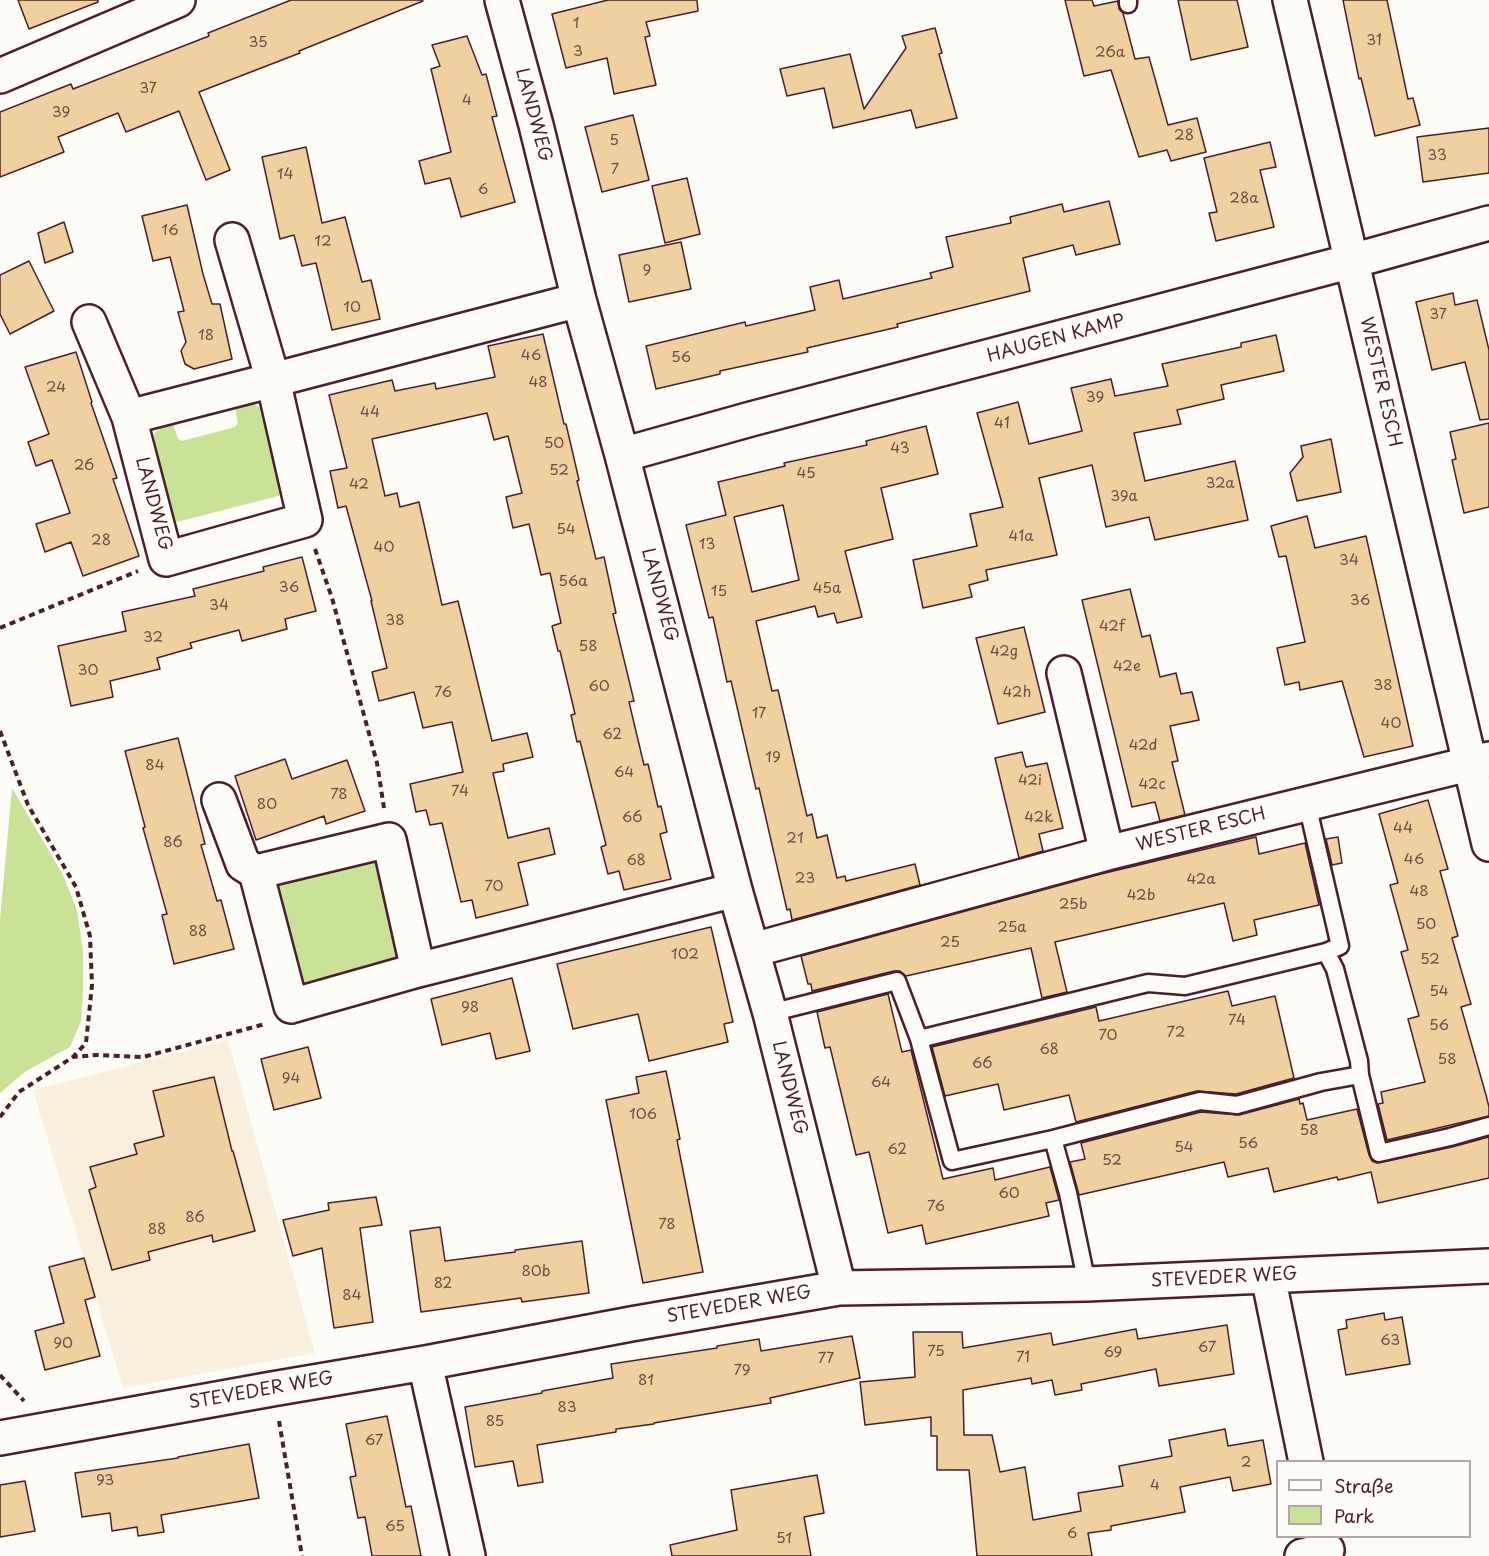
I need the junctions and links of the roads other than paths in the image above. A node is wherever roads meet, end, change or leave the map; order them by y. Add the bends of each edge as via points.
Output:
1 (178, 0) edge
2 (502, 0) edge
3 (1290, 0) edge
4 (0, 76) edge
5 (1489, 223) edge
6 (232, 240) dead end
7 (1352, 261) junction
8 (579, 300) junction
9 (89, 322) dead end
10 (273, 380) junction
11 (129, 417) junction
12 (622, 455) junction
13 (1064, 673) dead end
14 (1479, 761) edge
15 (219, 800) dead end
16 (1307, 804) junction
17 (1489, 844) edge
18 (1107, 853) junction
19 (256, 872) junction
20 (735, 890) junction
21 (753, 950) junction
22 (1326, 952) junction
23 (418, 970) junction
24 (770, 1013) junction
25 (919, 1039) junction
26 (1360, 1076) junction
27 (1489, 1126) edge
28 (1053, 1139) junction
29 (1489, 1266) edge
30 (1268, 1276) junction
31 (1087, 1284) junction
32 (839, 1288) junction
33 (425, 1363) junction
34 (0, 1438) edge
35 (1305, 1460) edge
36 (468, 1556) edge

1 - 4 street
2 - 8 street, LANDWEG
3 - 7 street, WESTER ESCH
5 - 7 street, HAUGEN KAMP
6 - 10 street
7 - 12 street, HAUGEN KAMP
7 - 14 street, WESTER ESCH
8 - 10 street
8 - 12 street, LANDWEG
9 - 11 street, LANDWEG
10 - 11 street
10 - 11 street, LANDWEG via 305,520 166,559
12 - 20 street, LANDWEG
13 - 18 street
14 - 16 street, WESTER ESCH
14 - 17 street, WESTER ESCH
15 - 19 street via 243,864
16 - 18 street, WESTER ESCH
16 - 22 lane via 1341,946
18 - 21 street, WESTER ESCH
19 - 23 street via 389,840
19 - 23 street via 291,1006
20 - 21 street, LANDWEG
20 - 23 street
21 - 24 street, LANDWEG
22 - 25 lane via 1185,986 1148,983
22 - 26 lane via 1335,969
24 - 25 lane via 897,981
24 - 32 street, LANDWEG
25 - 28 lane via 952,1161
26 - 27 lane via 1379,1153
26 - 28 lane via 1321,1082 1237,1105 1200,1101
28 - 31 lane
29 - 30 street, STEVEDER WEG
30 - 31 street, STEVEDER WEG
30 - 35 street
31 - 32 street, STEVEDER WEG
32 - 33 street, STEVEDER WEG
33 - 34 street, STEVEDER WEG
33 - 36 street

